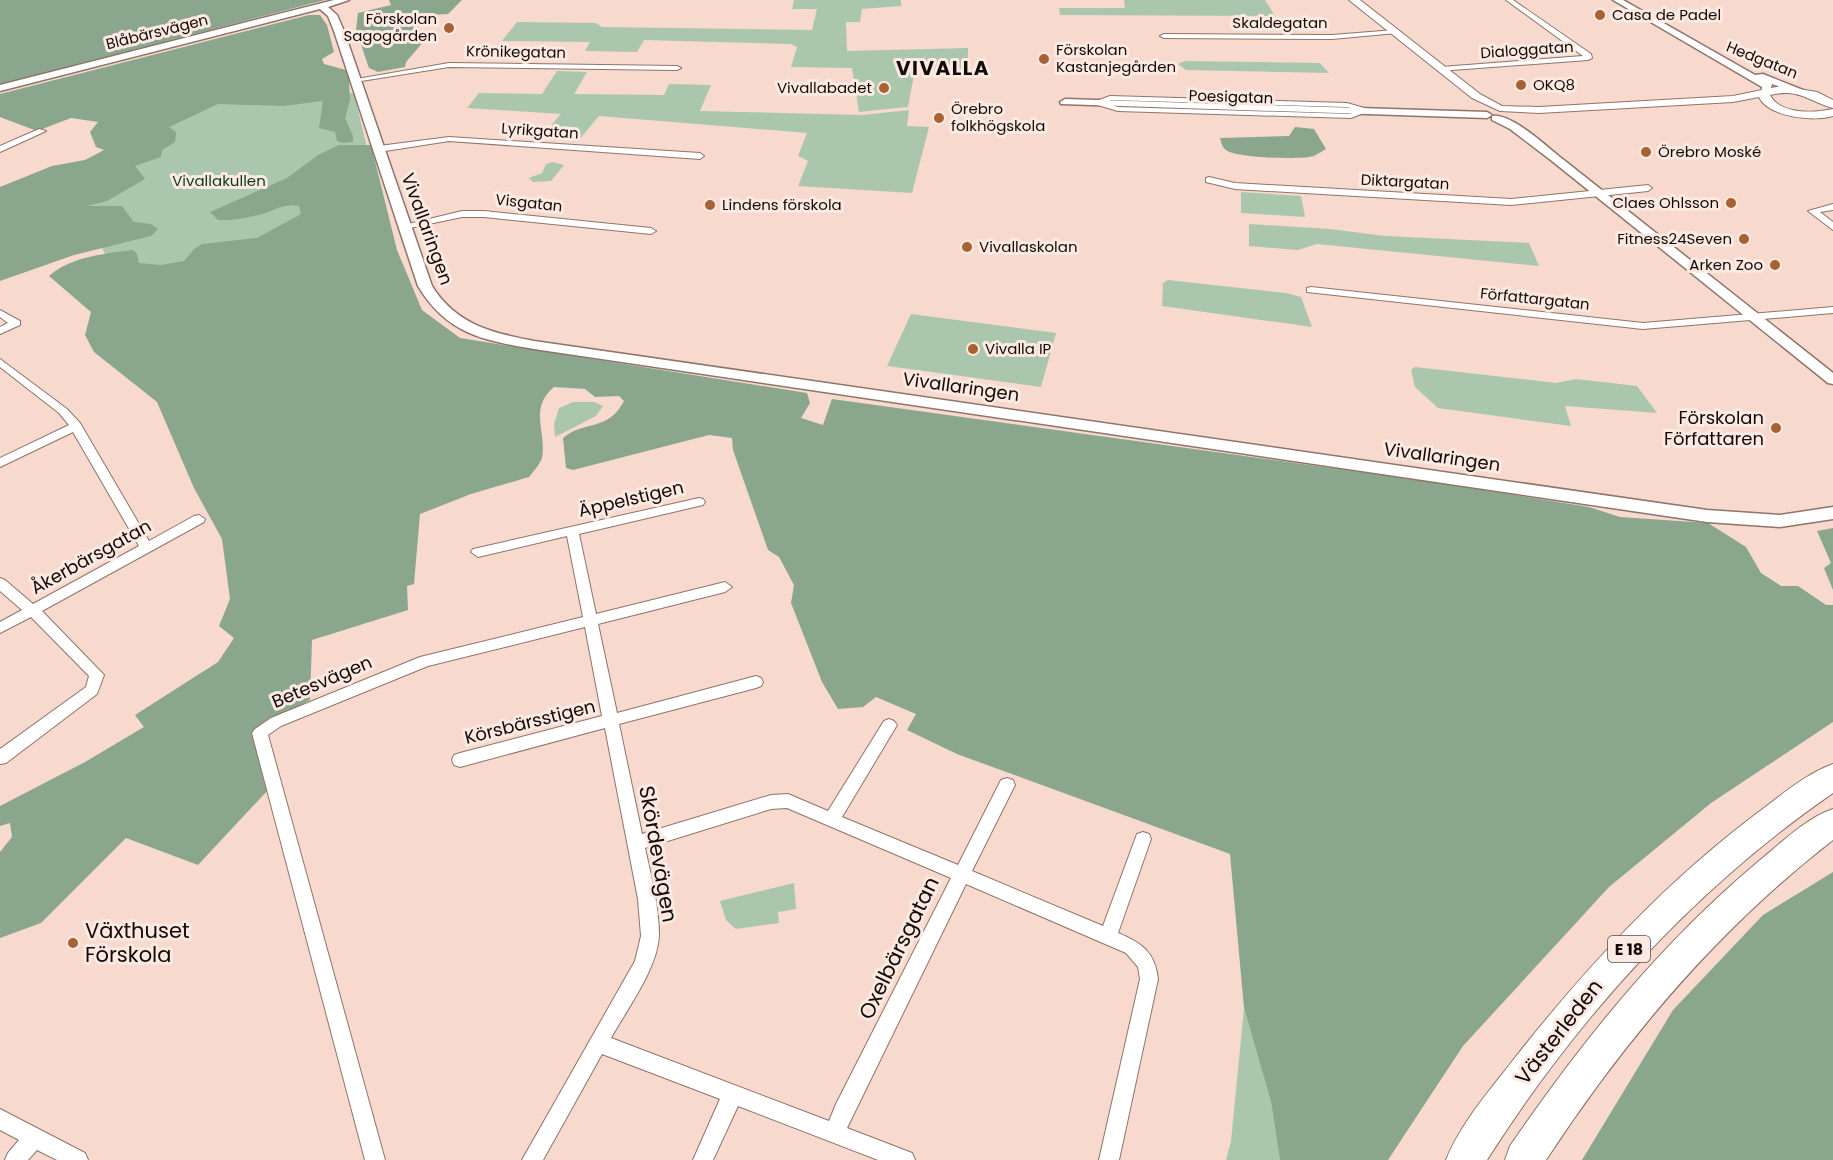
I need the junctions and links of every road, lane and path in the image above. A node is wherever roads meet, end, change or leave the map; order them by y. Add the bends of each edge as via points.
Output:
1 (345, 0) edge
2 (1354, 0) edge
3 (1509, 0) edge
4 (1617, 0) edge
5 (322, 6) junction
6 (1395, 32) junction
7 (1164, 36) dead end
8 (1711, 55) junction
9 (677, 68) dead end
10 (1441, 69) junction
11 (355, 80) junction
12 (0, 88) edge
13 (1803, 92) junction
14 (1765, 93) junction
15 (1680, 101) junction
16 (1065, 102) dead end
17 (1773, 105) junction
18 (1832, 109) edge
19 (1794, 113) junction
20 (1498, 114) junction
21 (1833, 126) edge
22 (42, 131) dead end
23 (0, 149) edge
24 (378, 149) junction
25 (700, 156) dead end
26 (1209, 180) dead end
27 (1648, 188) dead end
28 (1600, 194) junction
29 (1833, 207) edge
30 (405, 226) junction
31 (1833, 227) edge
32 (651, 231) dead end
33 (1311, 290) dead end
34 (1833, 310) edge
35 (1, 315) edge
36 (1755, 317) junction
37 (0, 331) edge
38 (0, 362) edge
39 (1833, 380) edge
40 (76, 426) junction
41 (0, 463) edge
42 (699, 502) dead end
43 (1833, 513) edge
44 (199, 519) dead end
45 (572, 531) junction
46 (145, 546) junction
47 (478, 552) dead end
48 (0, 583) edge
49 (725, 587) dead end
50 (31, 611) junction
51 (590, 620) junction
52 (0, 628) edge
53 (756, 682) dead end
54 (609, 722) junction
55 (888, 725) dead end
56 (0, 758) edge
57 (460, 760) dead end
58 (1833, 777) edge
59 (1006, 785) dead end
60 (832, 819) junction
61 (1833, 822) edge
62 (1143, 839) dead end
63 (635, 844) junction
64 (960, 874) junction
65 (1108, 937) junction
66 (598, 1043) junction
67 (733, 1094) junction
68 (0, 1119) edge
69 (835, 1133) junction
70 (35, 1137) junction
71 (873, 1155) edge
72 (15, 1160) edge
73 (78, 1160) edge
74 (375, 1160) edge
75 (532, 1160) edge
76 (703, 1160) edge
77 (904, 1160) edge
78 (1109, 1160) edge
79 (1465, 1160) edge
80 (1524, 1160) edge

1 - 5 street
2 - 6 main road
3 - 10 street, Dialoggatan via 1588,58
4 - 8 street, Hedgatan
5 - 11 street, Vivallaringen via 332,15
5 - 12 street, Blåbärsvägen
6 - 7 street, Skaldegatan via 1332,37
6 - 10 main road
8 - 13 street, Hedgatan
8 - 14 street, Hedgatan via 1764,83 1768,86
9 - 11 street, Krönikegatan via 449,65
10 - 20 main road
11 - 24 street, Vivallaringen
13 - 14 main road, Poesigatan via 1781,89
13 - 18 main road, Poesigatan
14 - 15 main road, Poesigatan
14 - 17 main road via 1766,100
15 - 17 main road, Poesigatan
15 - 20 main road, Poesigatan
16 - 20 street, Poesigatan
17 - 19 main road
18 - 19 main road
19 - 21 main road
20 - 28 street
22 - 23 street
24 - 25 street, Lyrikgatan via 459,139
24 - 30 street, Vivallaringen
26 - 28 street, Diktargatan via 1234,186 1503,202
27 - 28 street, Diktargatan
28 - 36 street
29 - 31 street via 1813,211
30 - 32 street, Visgatan via 462,214 484,214
30 - 43 street, Vivallaringen via 434,304 452,320 474,331 512,341 1666,510 1758,521
33 - 36 street, Författargatan via 1643,326
34 - 36 street, Författargatan
35 - 37 street via 16,323
36 - 39 street
38 - 40 street via 63,411
40 - 41 street
40 - 46 street
42 - 45 street, Äppelstigen
44 - 46 street, Åkerbärsgatan
45 - 47 street, Äppelstigen
45 - 51 street, Skördevägen
46 - 50 street, Åkerbärsgatan
48 - 50 street
49 - 51 street, Betesvägen
50 - 52 street, Åkerbärsgatan
50 - 56 street via 95,670 97,682 82,698
51 - 54 street, Skördevägen
51 - 74 street, Betesvägen via 414,665 276,722 260,733
53 - 54 street, Körsbärsstigen
54 - 57 street, Körsbärsstigen
54 - 63 street, Skördevägen
55 - 60 street
58 - 79 highway, Västerleden / E 18 via 1729,853 1621,957 1567,1018
59 - 64 street, Oxelbärsgatan
60 - 63 street via 782,801
60 - 64 street
61 - 80 highway, E 18 via 1730,905 1660,977 1601,1049
62 - 65 street
63 - 66 street, Skördevägen via 651,923 650,936 643,964
64 - 65 street
64 - 69 street, Oxelbärsgatan
65 - 78 street via 1131,947 1149,967
66 - 67 street
66 - 75 street, Skördevägen
67 - 69 street
67 - 76 street
68 - 70 street
69 - 71 street
70 - 72 street
70 - 73 street
71 - 77 street

